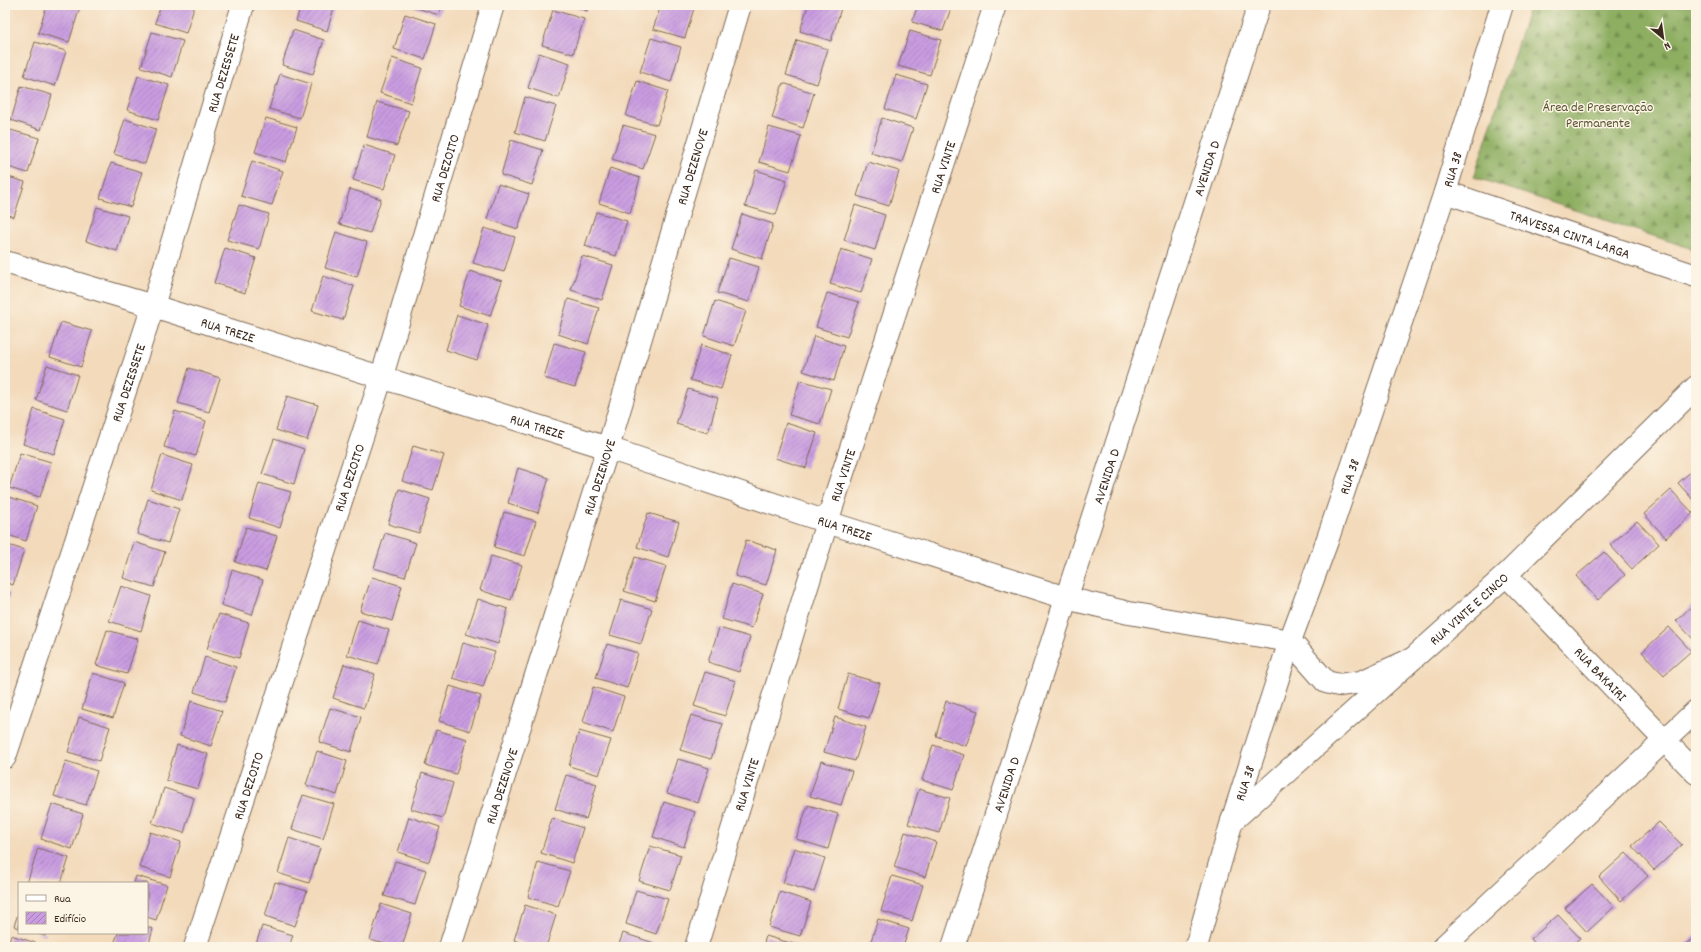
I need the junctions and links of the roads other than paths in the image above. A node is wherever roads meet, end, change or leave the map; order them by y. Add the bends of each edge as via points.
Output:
1 (243, 5) edge
2 (493, 5) edge
3 (740, 5) edge
4 (995, 5) edge
5 (1259, 5) edge
6 (1502, 5) edge
7 (1445, 192) junction
8 (5, 262) edge
9 (1696, 276) edge
10 (153, 306) junction
11 (381, 378) junction
12 (1696, 387) edge
13 (608, 448) junction
14 (827, 522) junction
15 (1506, 575) junction
16 (1066, 598) junction
17 (1290, 641) junction
18 (1412, 659) junction
19 (1696, 711) edge
20 (1666, 740) junction
21 (5, 757) edge
22 (1696, 773) edge
23 (1232, 821) junction
24 (195, 947) edge
25 (450, 947) edge
26 (696, 947) edge
27 (953, 947) edge
28 (1196, 947) edge
29 (1443, 947) edge

1 - 10 street, RUA DEZESSETE
2 - 11 street, RUA DEZOITO
3 - 13 street, RUA DEZENOVE
4 - 14 street, RUA VINTE
5 - 16 street, AVENIDA D
6 - 7 street, RUA 38
7 - 9 street, TRAVESSA CINTA LARGA
7 - 17 street, RUA 38 via 1327,541
8 - 10 street, RUA TREZE
10 - 11 street, RUA TREZE
10 - 21 street, RUA DEZESSETE
11 - 13 street, RUA TREZE
11 - 24 street, RUA DEZOITO
12 - 15 street, RUA VINTE E CINCO
13 - 14 street, RUA TREZE
13 - 25 street, RUA DEZENOVE
14 - 16 street, RUA TREZE
14 - 26 street, RUA VINTE
15 - 18 street, RUA VINTE E CINCO
15 - 20 street, RUA BAKAIRI
16 - 17 street, RUA TREZE via 1129,613
16 - 27 street, AVENIDA D
17 - 18 street via 1326,682 1339,686 1361,682
17 - 23 street, RUA 38
18 - 23 street, RUA VINTE E CINCO
19 - 20 street
20 - 22 street, RUA BAKAIRI
20 - 29 street
23 - 28 street, RUA 38

